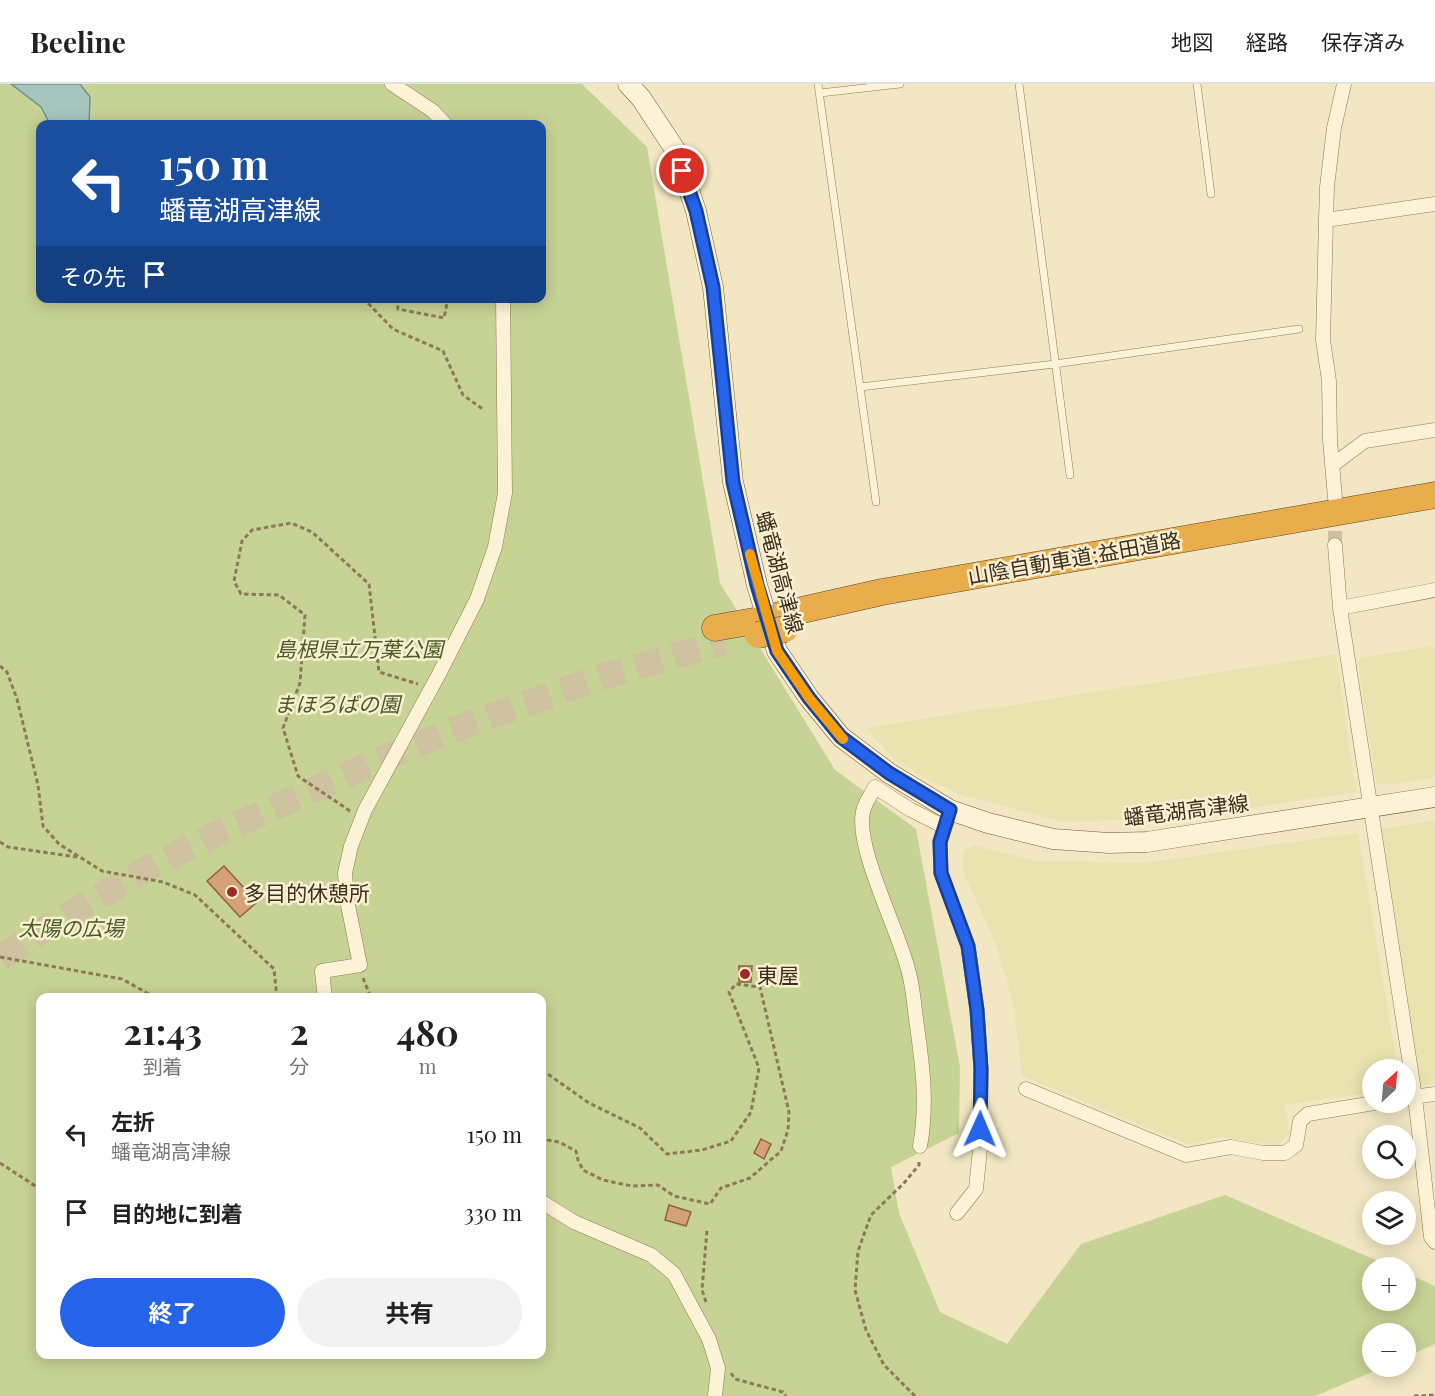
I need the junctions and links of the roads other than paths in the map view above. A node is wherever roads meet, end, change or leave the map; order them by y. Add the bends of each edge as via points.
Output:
1 (392, 84) edge
2 (628, 84) edge
3 (818, 84) edge
4 (900, 84) edge
5 (1019, 84) edge
6 (1197, 84) edge
7 (1344, 84) edge
8 (820, 93) junction
9 (441, 120) edge
10 (1212, 194) dead end
11 (1435, 204) edge
12 (1326, 220) junction
13 (503, 303) edge
14 (1299, 329) dead end
15 (1055, 364) junction
16 (860, 387) junction
17 (1435, 430) edge
18 (1334, 464) junction
19 (1070, 475) dead end
20 (1435, 495) edge
21 (1335, 498) tunnel mouth
22 (876, 502) dead end
23 (1435, 507) edge
24 (1335, 545) tunnel mouth
25 (1435, 590) edge
26 (1340, 608) junction
27 (782, 622) junction
28 (719, 635) tunnel mouth
29 (1435, 797) edge
30 (1371, 807) junction
31 (948, 818) junction
32 (324, 993) edge
33 (1405, 1059) edge
34 (1026, 1089) dead end
35 (1435, 1094) edge
36 (1416, 1097) edge
37 (1362, 1105) edge
38 (1412, 1113) edge
39 (920, 1146) road end
40 (546, 1204) edge
41 (957, 1214) dead end
42 (1435, 1242) edge
43 (715, 1396) edge

1 - 9 street
2 - 31 main road, 蟠竜湖高津線 via 676,151 696,211 713,287 733,482 777,651 841,737
3 - 8 lane
4 - 8 lane
5 - 15 lane
6 - 10 lane
7 - 12 street via 1334,128
8 - 16 lane
11 - 12 street
12 - 18 street via 1323,340
13 - 32 street via 505,493 495,547 477,599 365,810 351,846 345,873 347,900 360,965 322,971
14 - 15 lane
15 - 16 lane
15 - 19 lane
16 - 22 lane
17 - 18 street via 1365,441
18 - 21 street
20 - 27 highway, 山陰自動車道;益田道路 via 905,587
23 - 27 highway, 山陰自動車道;益田道路
24 - 26 street
25 - 26 street
26 - 30 street
27 - 28 highway, 山陰自動車道;益田道路
29 - 30 main road, 蟠竜湖高津線
30 - 31 main road, 蟠竜湖高津線 via 1147,842 1109,843 1053,839
30 - 33 street
31 - 39 street via 910,810 875,788 863,811 867,853 910,974 924,1083
31 - 41 street via 940,842 941,873 968,946 981,1069 976,1189
34 - 37 street via 1186,1155 1231,1147 1285,1153 1296,1145 1300,1121 1308,1113
35 - 36 street
38 - 42 street via 1431,1237
40 - 43 street via 574,1222 651,1255 674,1274 709,1339 718,1368

